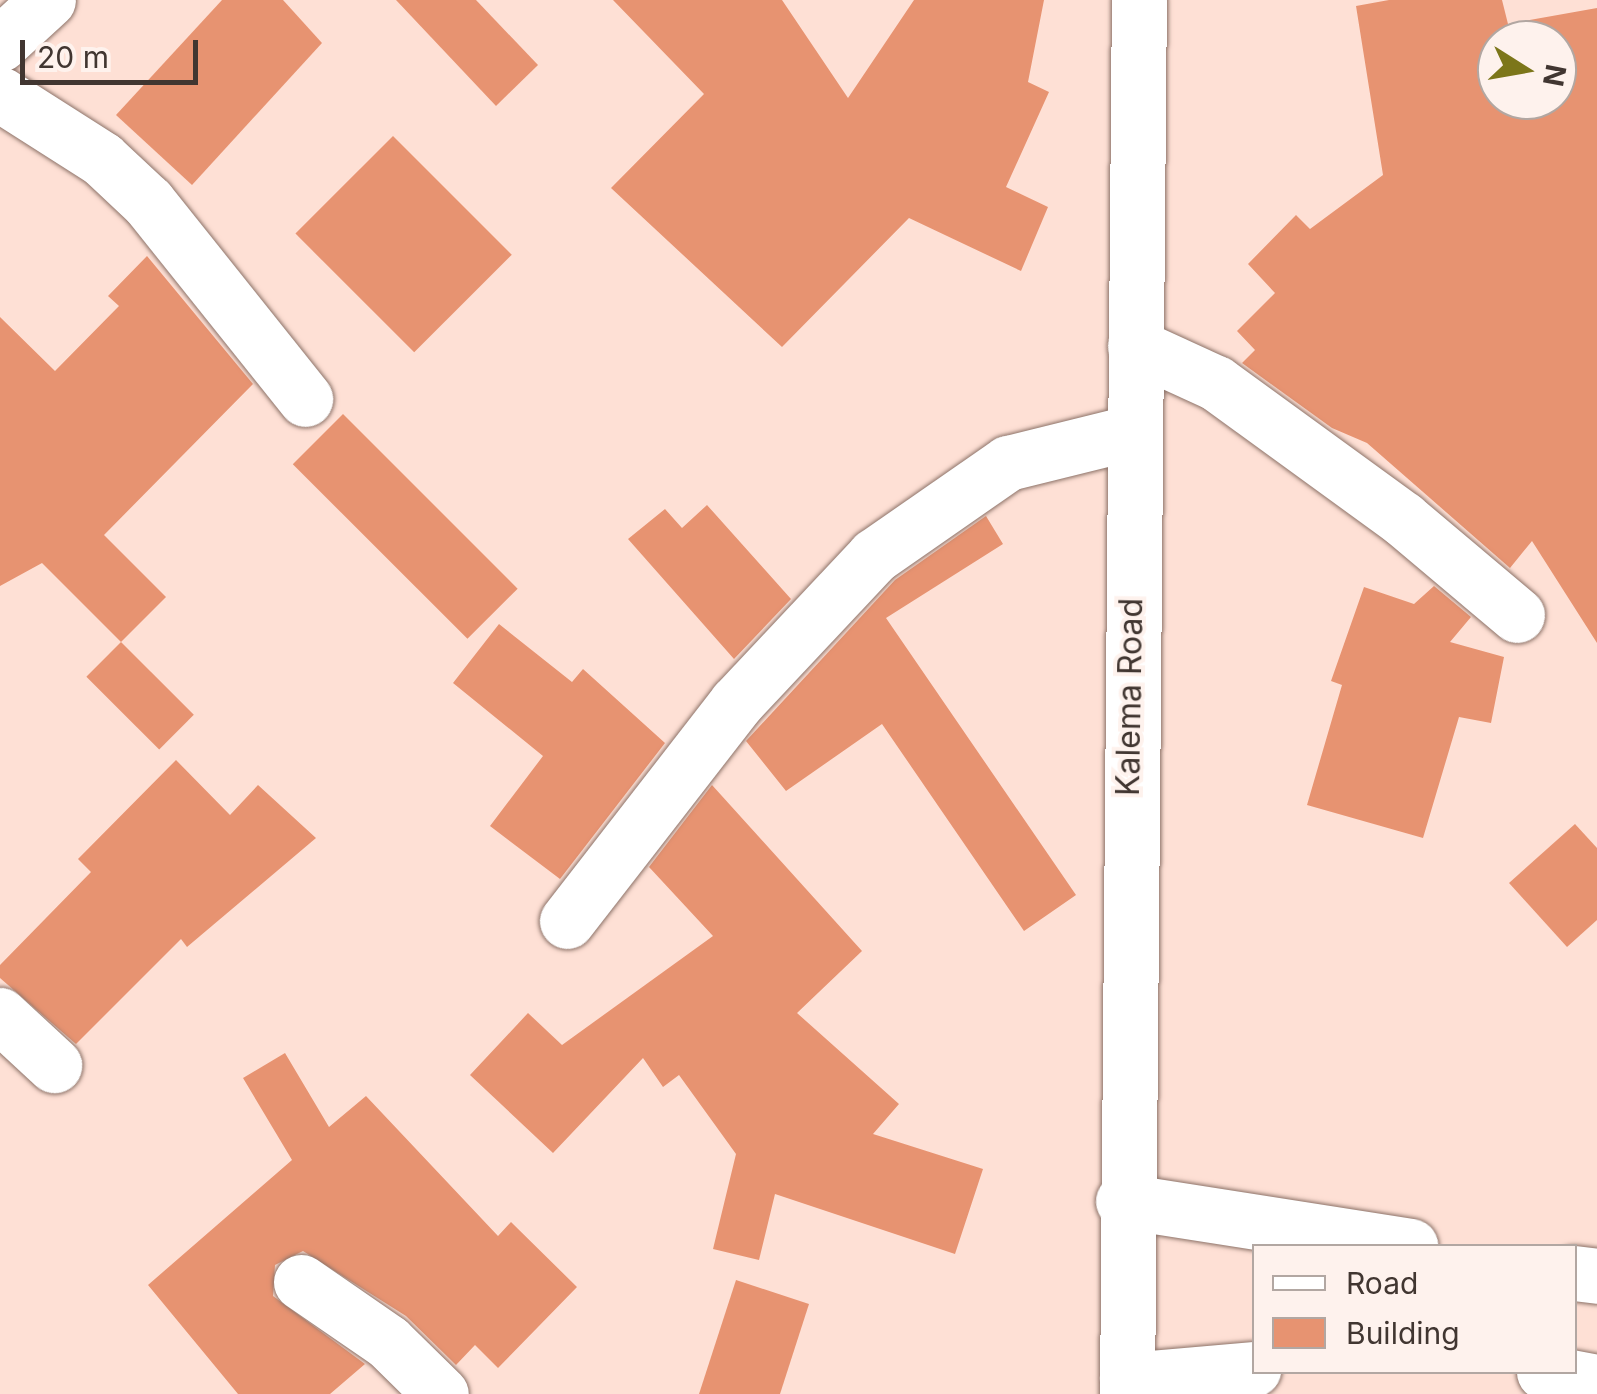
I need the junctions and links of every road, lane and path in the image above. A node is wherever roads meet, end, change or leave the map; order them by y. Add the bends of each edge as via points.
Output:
1 (48, 0) edge
2 (1139, 0) edge
3 (0, 44) edge
4 (0, 94) edge
5 (1135, 346) junction
6 (305, 399) dead end
7 (1133, 432) junction
8 (1516, 615) dead end
9 (567, 921) dead end
10 (0, 1015) edge
11 (54, 1065) dead end
12 (1124, 1201) junction
13 (1397, 1244) edge
14 (301, 1282) dead end
15 (1252, 1369) edge
16 (1555, 1374) edge
17 (1597, 1382) edge
18 (1127, 1387) edge
19 (441, 1394) edge

1 - 3 street
2 - 5 street, Kalema Road
4 - 6 street via 102,159 148,202
5 - 7 street, Kalema Road
5 - 8 street via 1216,383 1403,519
7 - 9 street via 1008,463 874,556 736,703
7 - 12 street, Kalema Road
10 - 11 street
12 - 13 street
12 - 18 street, Kalema Road
14 - 19 street via 388,1342
15 - 18 street
16 - 17 street

